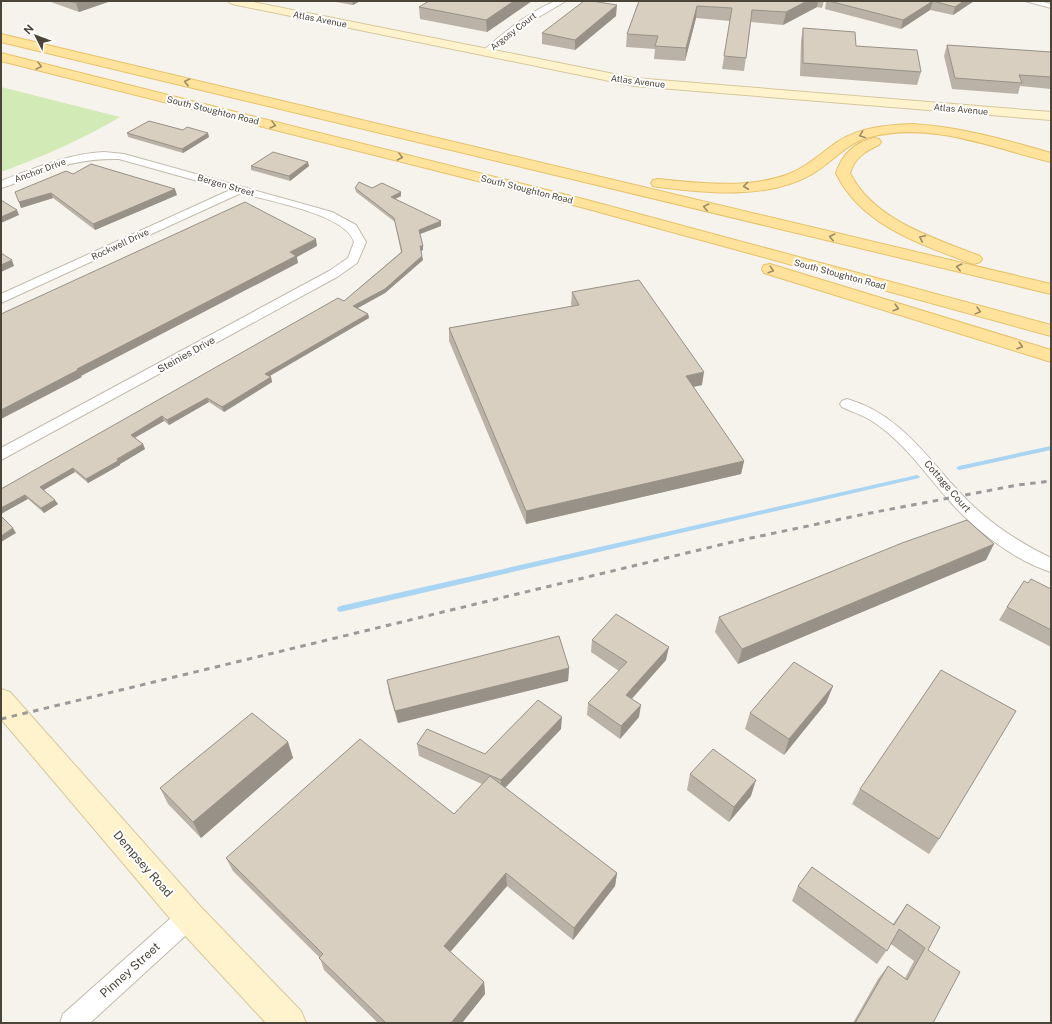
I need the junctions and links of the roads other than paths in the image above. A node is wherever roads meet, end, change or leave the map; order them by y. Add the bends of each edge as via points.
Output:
1 (232, 1) edge
2 (562, 1) edge
3 (1030, 1) edge
4 (1051, 6) edge
5 (1, 38) edge
6 (486, 53) junction
7 (1, 57) edge
8 (225, 91) junction
9 (1051, 116) edge
10 (80, 157) joint
11 (1051, 158) edge
12 (426, 164) junction
13 (1051, 167) edge
14 (1, 185) edge
15 (239, 190) junction
16 (360, 242) joint
17 (1051, 284) edge
18 (1051, 289) edge
19 (1, 299) edge
20 (1051, 331) edge
21 (1051, 356) edge
22 (847, 404) dead end
23 (1, 455) edge
24 (1051, 566) edge
25 (1, 700) edge
26 (189, 917) junction
27 (72, 1023) edge
28 (289, 1023) edge

1 - 6 street, Atlas Avenue
2 - 6 street, Argosy Court via 538,12 504,36
3 - 4 street
8 -> 5 main road
6 - 9 street, Atlas Avenue via 634,82
7 -> 12 main road, South Stoughton Road
11 -> 8 main road via 990,140 951,132 890,130 866,133 854,138 808,170 780,181 728,188 682,186 616,177
18 -> 8 main road
10 - 14 street, Anchor Drive
10 - 15 street, Bergen Street via 101,154 120,156
12 -> 20 main road, South Stoughton Road via 582,203
12 -> 21 main road
17 -> 13 main road via 954,252 896,225 867,206 850,190 843,173 848,160 860,149 882,140 907,136 967,142
15 - 16 street, Bergen Street via 328,214 346,223 355,231
15 - 19 street, Rockwell Drive
16 - 23 street, Steinies Drive via 353,260 333,274
22 - 24 street, Cottage Court via 880,419 917,451 972,514 1001,537
25 - 26 street, Dempsey Road
26 - 27 street, Pinney Street
26 - 28 street, Dempsey Road

